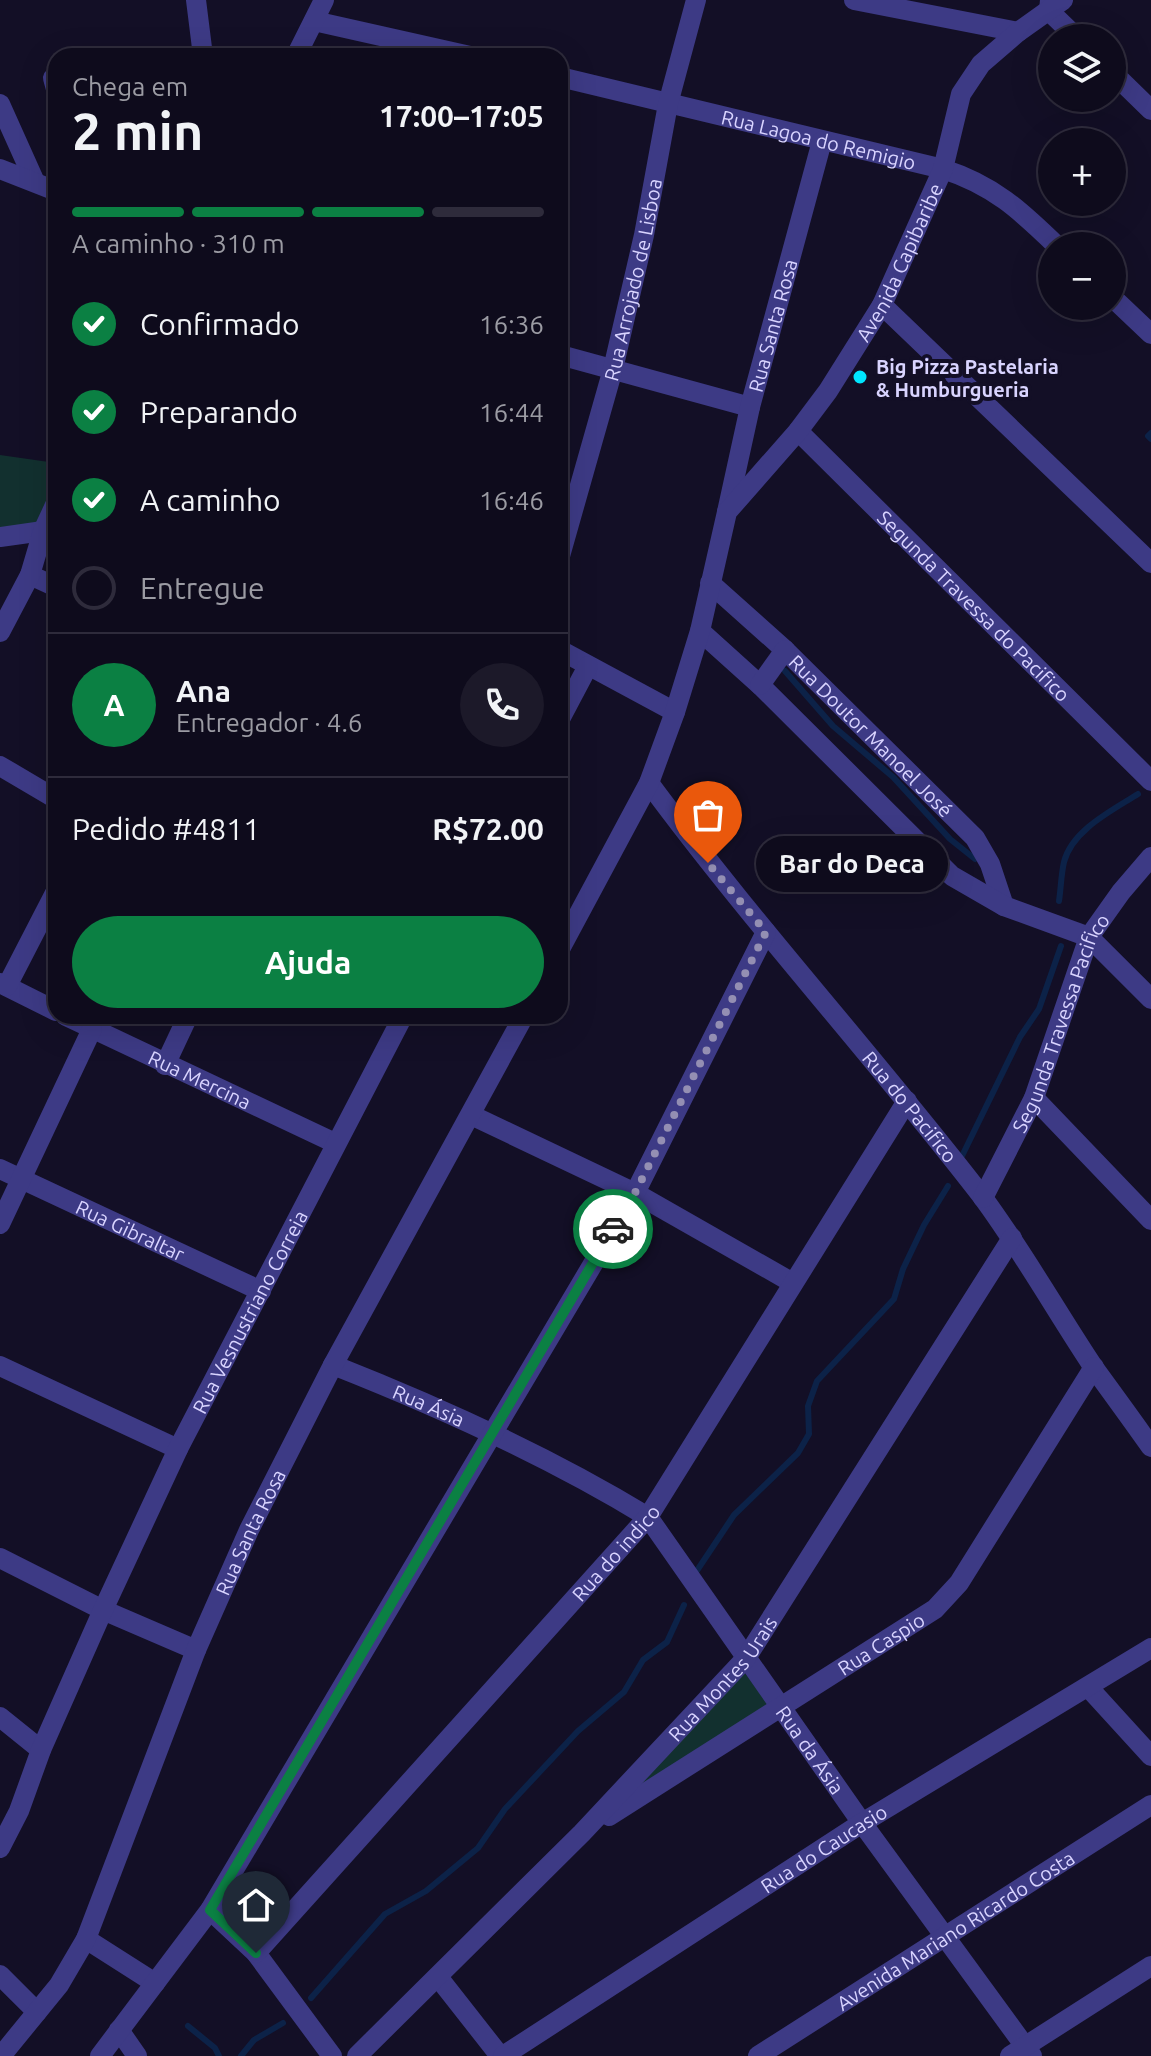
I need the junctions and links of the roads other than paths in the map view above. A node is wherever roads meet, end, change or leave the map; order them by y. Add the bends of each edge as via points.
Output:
1 (196, 0) edge
2 (324, 0) edge
3 (696, 0) edge
4 (863, 1) edge
5 (1054, 4) edge
6 (314, 21) junction
7 (1068, 24) edge
8 (1018, 32) junction
9 (202, 48) edge
10 (300, 48) edge
11 (434, 48) edge
12 (568, 79) edge
13 (1126, 86) edge
14 (0, 104) edge
15 (668, 104) junction
16 (1151, 110) edge
17 (822, 141) junction
18 (0, 169) edge
19 (943, 169) junction
20 (35, 182) junction
21 (48, 188) edge
22 (1042, 232) edge
23 (882, 305) junction
24 (1126, 310) edge
25 (1151, 334) edge
26 (568, 357) edge
27 (613, 369) junction
28 (750, 407) junction
29 (798, 431) junction
30 (727, 512) junction
31 (48, 520) edge
32 (568, 528) edge
33 (43, 531) junction
34 (0, 537) edge
35 (1151, 563) edge
36 (30, 575) junction
37 (48, 583) edge
38 (710, 583) junction
39 (700, 631) junction
40 (0, 632) edge
41 (785, 650) junction
42 (568, 655) edge
43 (588, 666) junction
44 (760, 685) junction
45 (568, 704) edge
46 (675, 712) junction
47 (0, 766) edge
48 (1151, 781) edge
49 (649, 783) junction
50 (48, 794) edge
51 (1151, 857) edge
52 (48, 905) edge
53 (1004, 906) junction
54 (766, 932) junction
55 (568, 934) edge
56 (1089, 937) junction
57 (4, 984) edge
58 (1151, 999) edge
59 (48, 1007) edge
60 (82, 1024) edge
61 (184, 1024) edge
62 (399, 1024) edge
63 (516, 1024) edge
64 (92, 1029) junction
65 (165, 1065) junction
66 (1034, 1098) junction
67 (907, 1101) junction
68 (471, 1115) junction
69 (335, 1143) junction
70 (0, 1169) edge
71 (21, 1178) junction
72 (635, 1193) junction
73 (983, 1198) junction
74 (1151, 1220) edge
75 (0, 1224) edge
76 (1012, 1238) junction
77 (793, 1283) junction
78 (261, 1291) junction
79 (333, 1365) junction
80 (0, 1366) edge
81 (1094, 1367) junction
82 (493, 1432) junction
83 (1151, 1447) edge
84 (178, 1449) junction
85 (648, 1517) junction
86 (0, 1558) edge
87 (103, 1610) junction
88 (1151, 1648) edge
89 (196, 1650) junction
90 (746, 1658) junction
91 (1088, 1687) junction
92 (781, 1706) junction
93 (0, 1717) edge
94 (41, 1750) junction
95 (1151, 1756) edge
96 (1151, 1805) edge
97 (862, 1823) junction
98 (582, 1833) junction
99 (0, 1848) edge
100 (210, 1910) junction
101 (944, 1936) junction
102 (86, 1939) junction
103 (256, 1953) junction
104 (1151, 1966) edge
105 (0, 1975) edge
106 (438, 1977) junction
107 (155, 1983) junction
108 (37, 2012) junction
109 (119, 2030) junction
110 (1022, 2053) edge
111 (1, 2056) edge
112 (100, 2056) edge
113 (137, 2056) edge
114 (332, 2056) edge
115 (357, 2056) edge
116 (501, 2056) edge
117 (758, 2056) edge

1 - 9 street
2 - 6 street
3 - 15 street, Rua Arrojado de Lisboa
4 - 8 street
5 - 7 street
5 - 8 street, Avenida Capibaribe
6 - 10 street
6 - 11 street
8 - 19 street, Avenida Capibaribe via 981,64 961,94
12 - 15 street, Rua Lagoa do Remigio
13 - 16 street
14 - 20 street
15 - 17 street, Rua Lagoa do Remigio
15 - 27 street, Rua Arrojado de Lisboa
17 - 19 street, Rua Lagoa do Remigio
17 - 28 street, Rua Santa Rosa
18 - 20 street
19 - 22 street, Rua Lagoa do Remigio via 1000,194
19 - 23 street, Avenida Capibaribe
20 - 21 street
23 - 29 street, Avenida Capibaribe
23 - 35 street
24 - 25 street
26 - 27 street
27 - 28 street
27 - 32 street, Rua Arrojado de Lisboa
28 - 30 street, Rua Santa Rosa
29 - 30 street, Avenida Capibaribe
29 - 48 street, Segunda Travessa do Pacifico
30 - 38 street, Avenida Capibaribe
31 - 33 street
33 - 34 street
33 - 36 street
36 - 37 street
36 - 40 street
38 - 39 street, Avenida Capibaribe
38 - 41 street, Rua Doutor Manoel José
39 - 44 street
39 - 46 street, Avenida Capibaribe
41 - 44 street
41 - 53 street, Rua Doutor Manoel José via 975,838
42 - 43 street
43 - 45 street
43 - 46 street
44 - 53 street via 952,876
46 - 49 street, Avenida Capibaribe
47 - 50 street
49 - 54 street, Rua do Pacifico
49 - 55 street
51 - 56 street, Segunda Travessa Pacifico
52 - 57 street
53 - 56 street
54 - 67 street, Rua do Pacifico
54 - 72 street
56 - 58 street
56 - 66 street, Segunda Travessa Pacifico
57 - 59 street
60 - 64 street, Rua Mercina
61 - 65 street
62 - 69 street, Rua Vesnustriano Correia
63 - 68 street, Rua Santa Rosa
64 - 65 street, Rua Mercina
64 - 71 street
65 - 69 street, Rua Mercina
66 - 73 street, Segunda Travessa Pacifico
66 - 74 street
67 - 73 street, Rua do Pacifico
67 - 77 street, Rua do indico
68 - 72 street
68 - 79 street, Rua Santa Rosa
69 - 78 street, Rua Vesnustriano Correia
70 - 71 street, Rua Gibraltar
71 - 75 street
71 - 78 street, Rua Gibraltar
72 - 77 street
72 - 82 street
73 - 76 street, Rua do Pacifico
76 - 81 street, Rua do Pacifico
76 - 90 street, Rua Montes Urais
77 - 85 street, Rua do indico
78 - 84 street, Rua Vesnustriano Correia
79 - 82 street, Rua Ásia
79 - 89 street, Rua Santa Rosa via 249,1530
80 - 84 street
81 - 83 street, Rua do Pacifico
81 - 92 street, Rua Caspio via 959,1583 935,1609
82 - 85 street, Rua Ásia
82 - 100 street
84 - 87 street, Rua Vesnustriano Correia
85 - 90 street, Rua da Ásia
85 - 103 street, Rua do indico
86 - 87 street
87 - 89 street
87 - 94 street, Rua Vesnustriano Correia
88 - 91 street, Rua do Caucasio
89 - 102 street, Rua Santa Rosa
90 - 92 street, Rua da Ásia
90 - 98 street, Rua Montes Urais
91 - 95 street
91 - 97 street, Rua do Caucasio
92 - 97 street, Rua da Ásia
92 - 98 street, Rua Caspio
93 - 94 street
94 - 99 street, Rua Vesnustriano Correia
96 - 101 street, Avenida Mariano Ricardo Costa
97 - 101 street, Rua da Ásia
97 - 116 street, Rua do Caucasio
98 - 106 street, Rua Montes Urais
100 - 103 street
100 - 107 street
101 - 110 street, Rua da Ásia
101 - 117 street, Avenida Mariano Ricardo Costa
102 - 107 street
102 - 108 street, Rua Santa Rosa
103 - 114 street
104 - 110 street
105 - 108 street
106 - 115 street, Rua Montes Urais
106 - 116 street
107 - 109 street
108 - 111 street, Rua Santa Rosa
109 - 112 street
109 - 113 street

